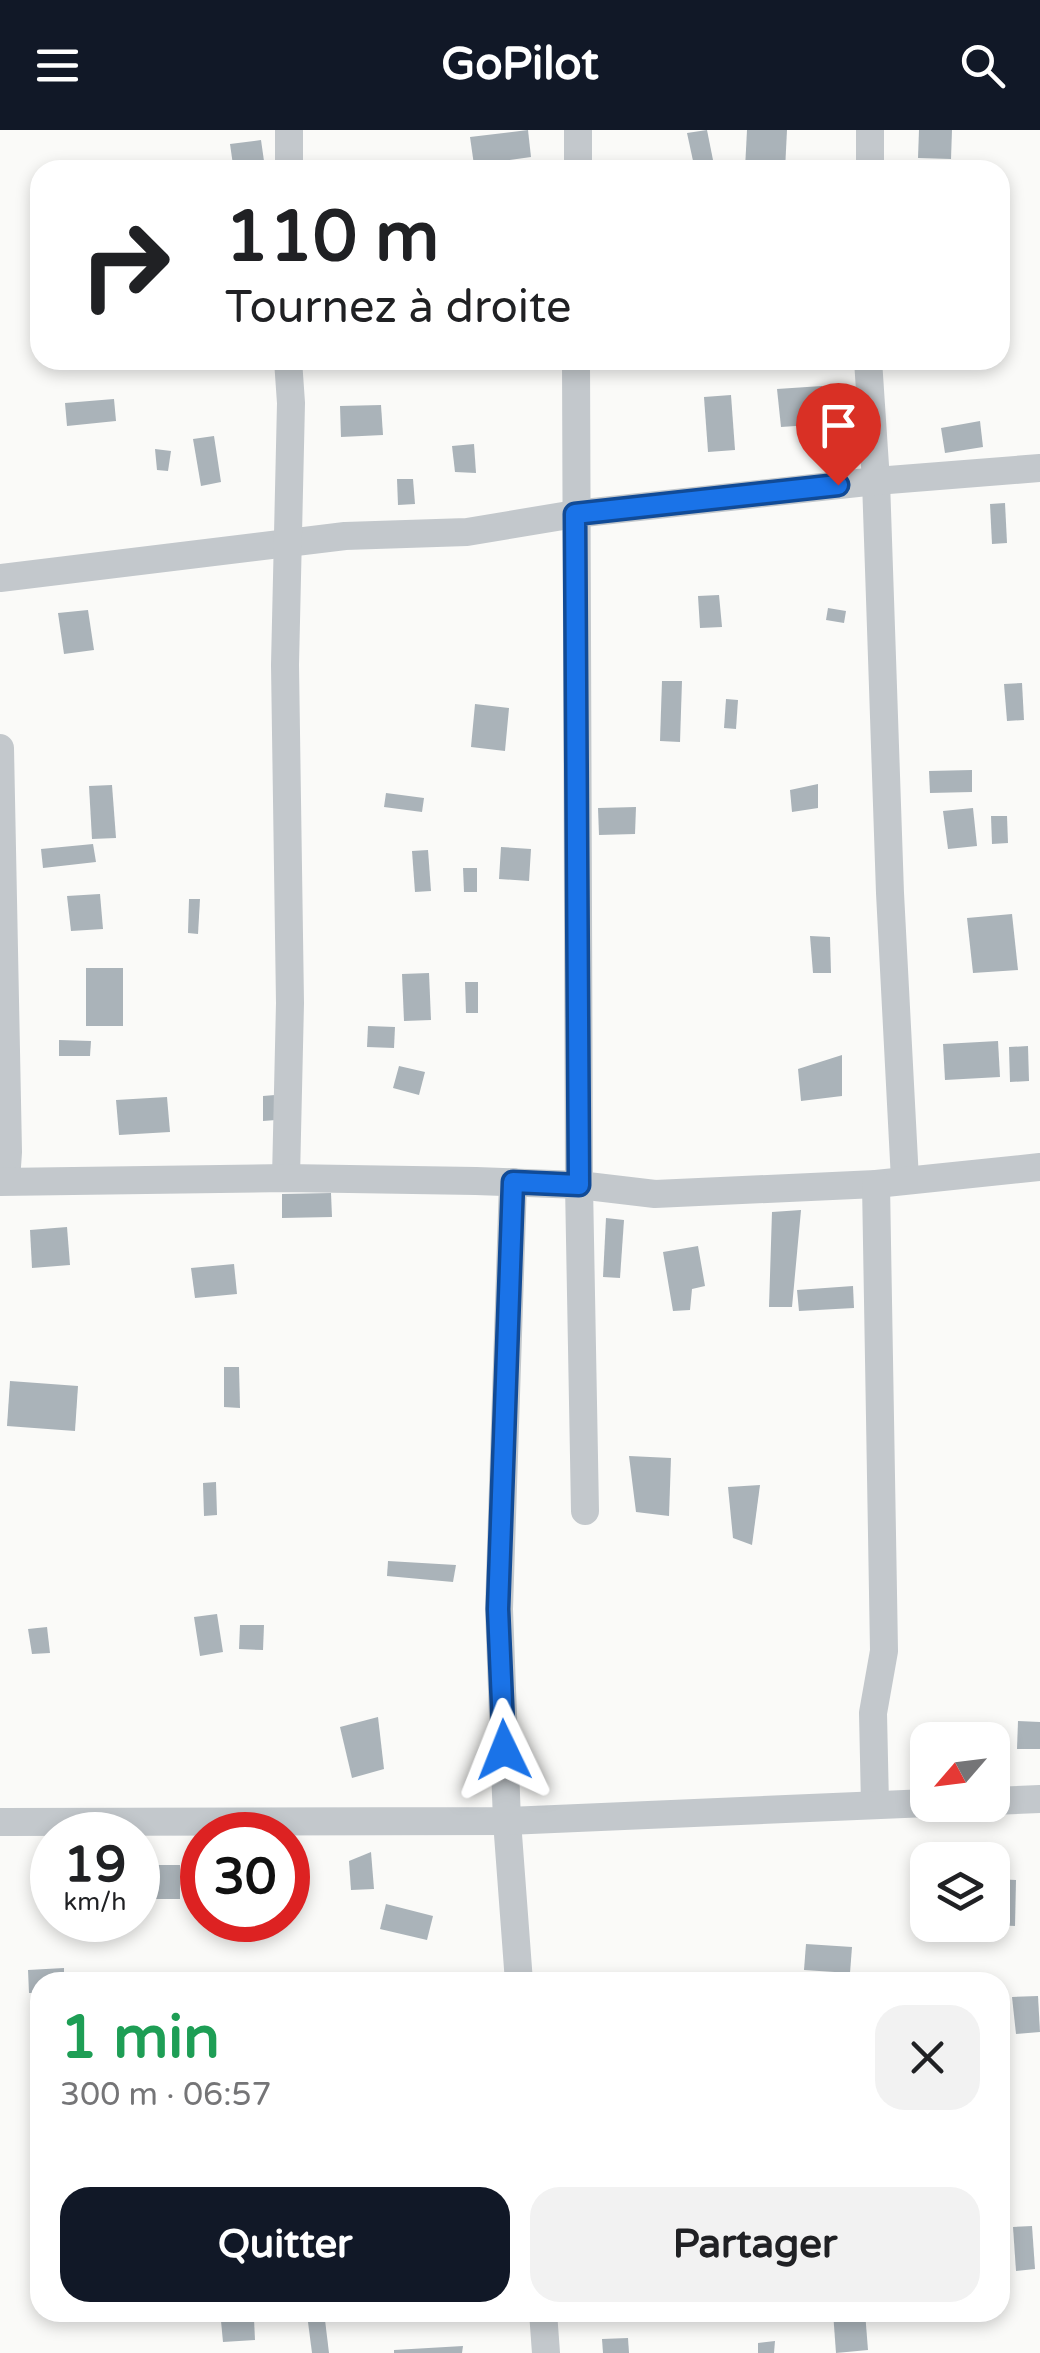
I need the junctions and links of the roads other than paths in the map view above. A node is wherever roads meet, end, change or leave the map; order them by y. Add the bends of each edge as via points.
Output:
1 (288, 130) edge
2 (578, 130) edge
3 (870, 130) edge
4 (289, 160) edge
5 (578, 160) edge
6 (870, 160) edge
7 (289, 370) edge
8 (576, 370) edge
9 (869, 370) edge
10 (1040, 468) edge
11 (876, 481) junction
12 (575, 514) junction
13 (288, 543) junction
14 (0, 578) edge
15 (0, 748) edge
16 (1040, 1167) edge
17 (286, 1178) junction
18 (905, 1180) junction
19 (3, 1182) edge
20 (513, 1182) junction
21 (876, 1184) junction
22 (579, 1185) junction
23 (585, 1511) dead end
24 (1040, 1800) edge
25 (1010, 1801) edge
26 (910, 1804) edge
27 (875, 1805) junction
28 (0, 1822) edge
29 (507, 1822) junction
30 (518, 1972) edge
31 (544, 2322) edge
32 (546, 2353) edge

1 - 4 street
2 - 5 street
3 - 6 street
7 - 13 street
8 - 12 street
9 - 11 street
10 - 11 street
11 - 12 street
11 - 18 street
12 - 13 street via 467,532
12 - 22 street
13 - 14 street
13 - 17 street
15 - 19 street via 8,1152
16 - 18 street
17 - 19 street
17 - 20 street
18 - 21 street
20 - 22 street
20 - 29 street via 498,1609
21 - 22 street via 655,1194
21 - 27 street via 884,1651 873,1712
22 - 23 street
24 - 25 street
26 - 27 street
27 - 29 street
28 - 29 street
29 - 30 street
31 - 32 street

